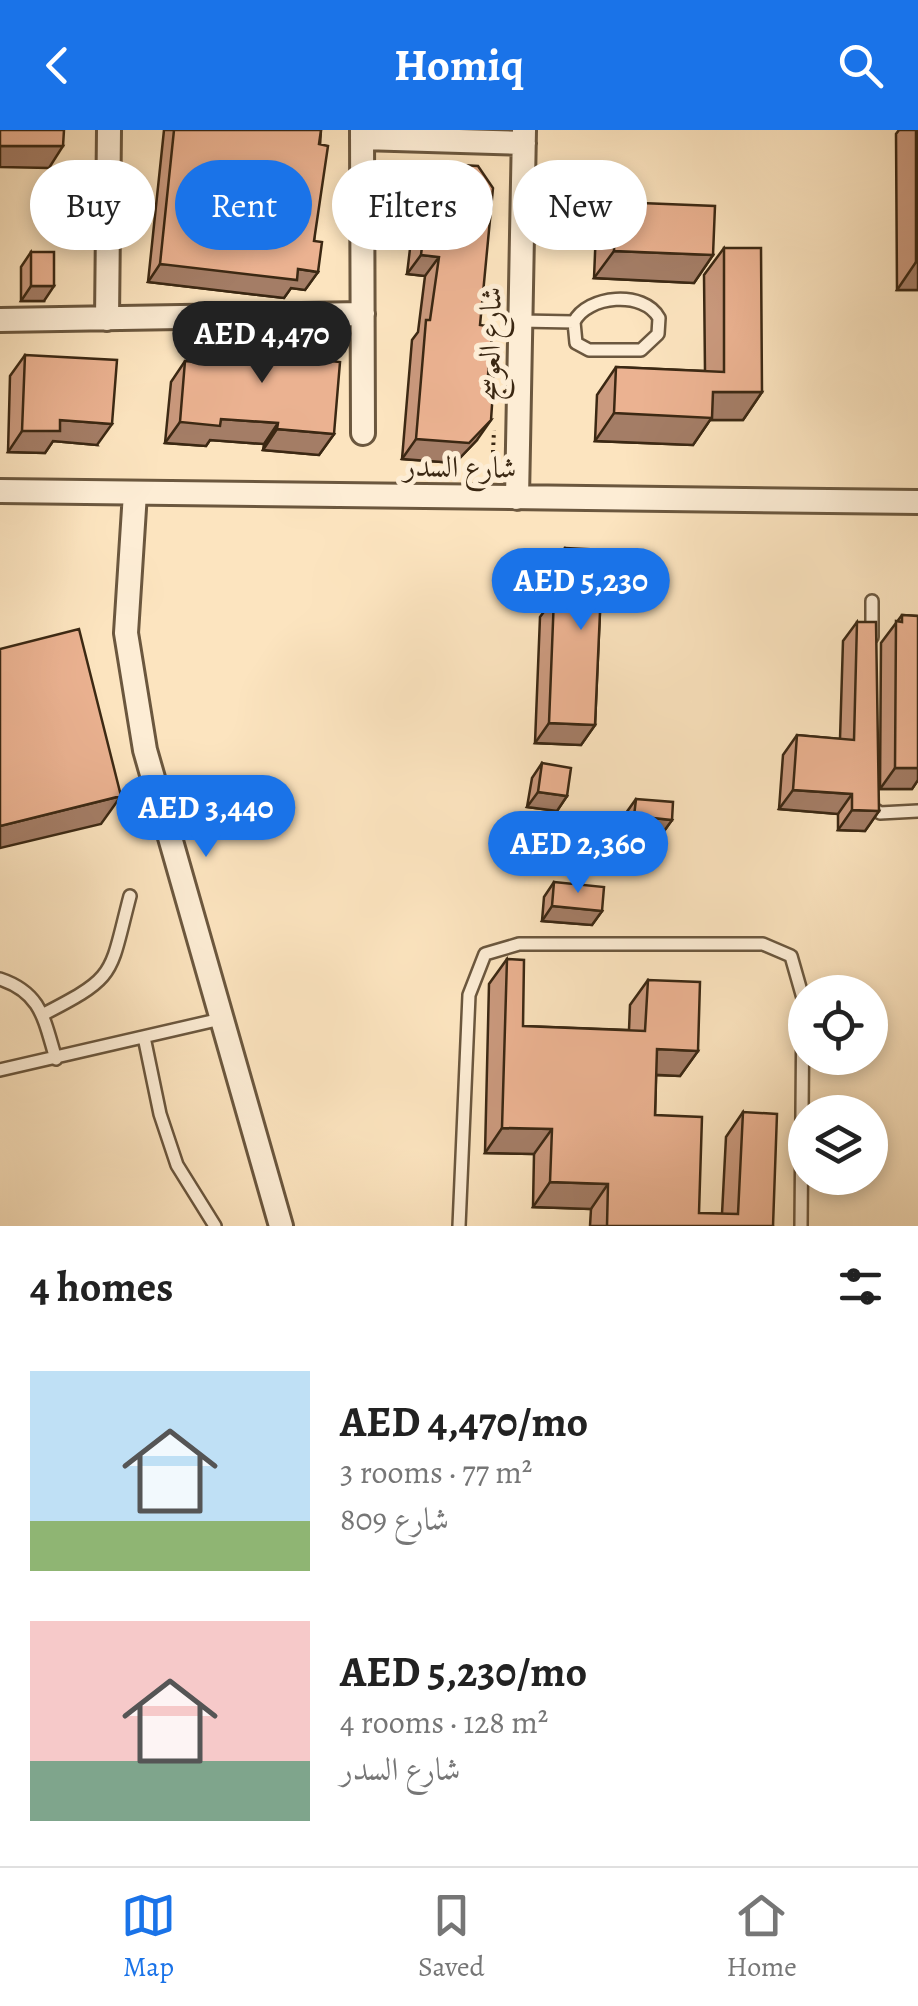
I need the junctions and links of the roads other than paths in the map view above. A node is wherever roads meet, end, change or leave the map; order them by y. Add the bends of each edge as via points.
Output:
1 (109, 130) edge
2 (362, 134) edge
3 (524, 136) edge
4 (363, 314) junction
5 (107, 319) junction
6 (0, 320) edge
7 (520, 321) junction
8 (574, 322) junction
9 (363, 433) dead end
10 (0, 490) edge
11 (134, 493) junction
12 (517, 498) junction
13 (918, 502) edge
14 (872, 601) dead end
15 (872, 656) edge
16 (870, 783) edge
17 (918, 811) edge
18 (130, 896) dead end
19 (0, 979) edge
20 (42, 1015) junction
21 (220, 1019) junction
22 (144, 1037) junction
23 (56, 1059) junction
24 (0, 1070) edge
25 (215, 1226) edge
26 (281, 1226) edge
27 (459, 1226) edge
28 (801, 1226) edge

1 - 5 street
2 - 3 street
2 - 4 street
3 - 7 street, شارع العوسج
4 - 5 street
4 - 9 street
5 - 6 street
7 - 8 lane
7 - 12 street, شارع العوسج
8 - 8 lane via 582,347 641,350 658,334 659,318 639,302 594,301
10 - 11 street, شارع السدر
11 - 12 street, شارع السدر
11 - 21 street via 126,633 145,750
12 - 13 street, شارع السدر
14 - 15 lane
16 - 17 lane via 870,806 877,812
18 - 20 lane via 111,968 97,987
19 - 20 lane via 26,988
20 - 23 lane
21 - 22 lane
21 - 26 street
22 - 23 lane
22 - 25 lane via 177,1164
23 - 24 lane
27 - 28 lane via 469,995 485,954 519,944 763,944 791,956 803,998

